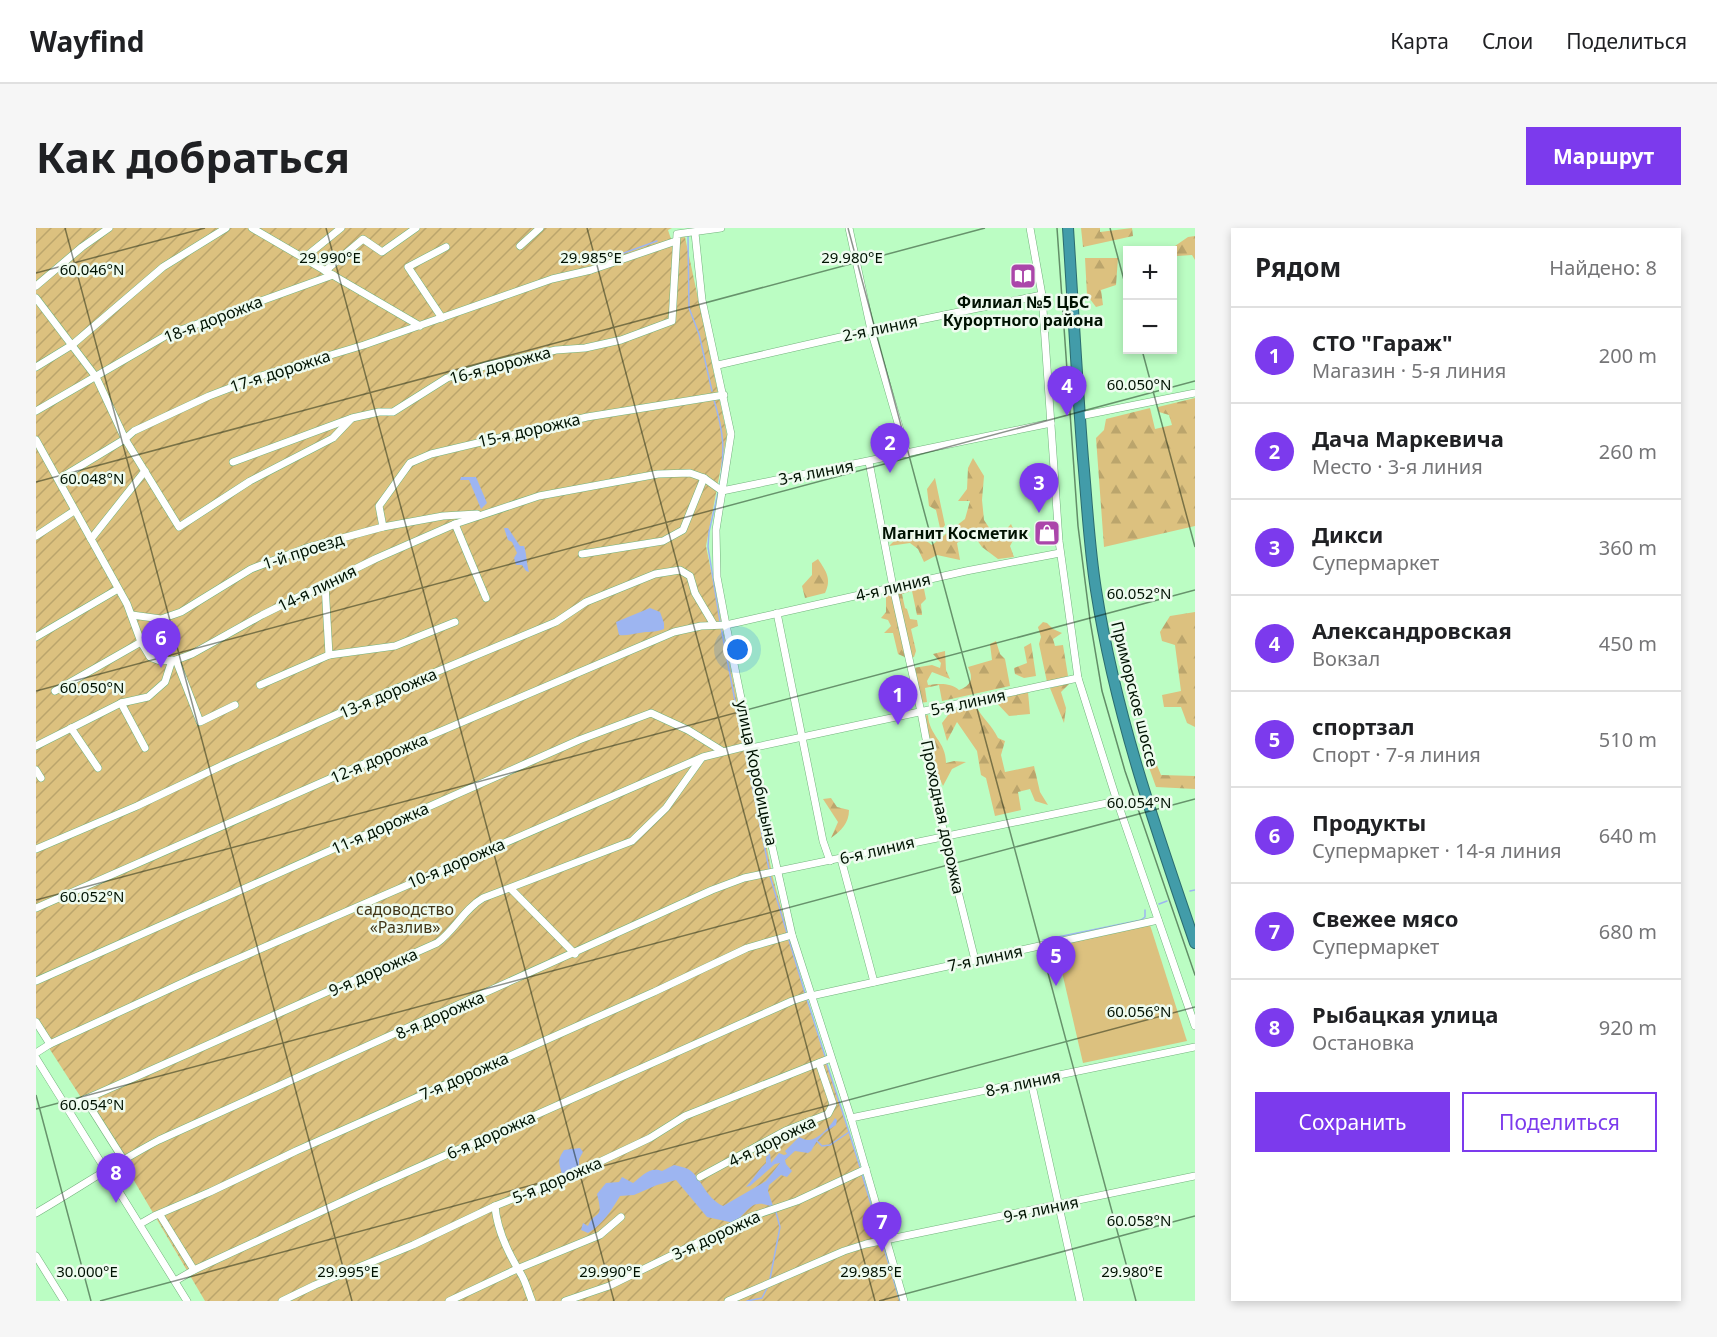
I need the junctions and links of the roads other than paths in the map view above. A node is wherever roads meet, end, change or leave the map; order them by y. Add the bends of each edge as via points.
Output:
1 (109, 228) edge
2 (226, 228) edge
3 (252, 228) edge
4 (341, 228) edge
5 (416, 228) edge
6 (540, 228) edge
7 (721, 228) edge
8 (849, 228) edge
9 (1030, 228) edge
10 (1068, 228) edge
11 (1074, 228) edge
12 (683, 234) edge
13 (520, 246) dead end
14 (446, 247) dead end
15 (303, 258) junction
16 (325, 271) junction
17 (333, 275) junction
18 (36, 286) edge
19 (1042, 295) junction
20 (36, 298) edge
21 (442, 318) junction
22 (420, 326) junction
23 (871, 330) junction
24 (72, 345) junction
25 (718, 365) junction
26 (36, 367) edge
27 (96, 377) junction
28 (1195, 393) edge
29 (724, 395) junction
30 (36, 411) edge
31 (1083, 415) junction
32 (352, 418) junction
33 (1051, 423) junction
34 (125, 439) junction
35 (36, 440) edge
36 (907, 454) junction
37 (233, 462) dead end
38 (869, 462) junction
39 (145, 471) junction
40 (704, 478) junction
41 (59, 479) junction
42 (722, 491) junction
43 (74, 511) junction
44 (486, 514) junction
45 (455, 524) junction
46 (383, 527) junction
47 (36, 536) edge
48 (91, 539) junction
49 (1060, 553) junction
50 (582, 554) dead end
51 (325, 584) junction
52 (893, 587) junction
53 (118, 589) junction
54 (486, 598) dead end
55 (777, 614) junction
56 (132, 615) junction
57 (455, 622) dead end
58 (714, 625) junction
59 (726, 625) junction
60 (36, 637) edge
61 (141, 642) junction
62 (329, 655) junction
63 (174, 660) junction
64 (1078, 678) junction
65 (260, 685) dead end
66 (55, 691) dead end
67 (121, 703) junction
68 (235, 705) dead end
69 (921, 712) junction
70 (71, 728) junction
71 (802, 738) junction
72 (36, 746) edge
73 (751, 747) junction
74 (145, 748) dead end
75 (722, 751) junction
76 (703, 757) junction
77 (98, 768) dead end
78 (36, 770) edge
79 (41, 778) dead end
80 (1117, 801) junction
81 (944, 835) junction
82 (36, 849) edge
83 (841, 858) junction
84 (830, 861) junction
85 (777, 873) junction
86 (511, 889) junction
87 (36, 909) edge
88 (1158, 920) junction
89 (1195, 922) edge
90 (792, 935) junction
91 (1195, 943) edge
92 (575, 954) junction
93 (975, 960) junction
94 (36, 981) edge
95 (874, 982) junction
96 (811, 995) junction
97 (36, 1022) edge
98 (1195, 1026) edge
99 (50, 1044) junction
100 (1195, 1047) edge
101 (36, 1053) edge
102 (36, 1058) edge
103 (831, 1058) junction
104 (819, 1063) junction
105 (1031, 1081) junction
106 (85, 1099) junction
107 (68, 1107) junction
108 (851, 1118) junction
109 (123, 1158) junction
110 (867, 1169) junction
111 (107, 1170) junction
112 (1195, 1176) edge
113 (700, 1177) dead end
114 (495, 1206) junction
115 (1059, 1206) junction
116 (36, 1213) edge
117 (160, 1215) junction
118 (621, 1217) dead end
119 (140, 1224) junction
120 (887, 1241) junction
121 (36, 1256) edge
122 (517, 1269) junction
123 (194, 1270) junction
124 (175, 1281) junction
125 (64, 1301) edge
126 (187, 1301) edge
127 (282, 1301) edge
128 (449, 1301) edge
129 (532, 1301) edge
130 (565, 1301) edge
131 (728, 1301) edge
132 (904, 1301) edge
133 (1080, 1301) edge

1 - 18 street
2 - 24 street via 163,267
3 - 15 street
4 - 15 street
5 - 16 street via 382,252 363,240
6 - 13 street
7 - 12 street, 17-я дорожка
8 - 23 street
9 - 19 street
10 - 31 highway, Приморское шоссе
11 - 31 highway, Приморское шоссе
12 - 21 street, 17-я дорожка via 591,270 552,279
12 - 25 street, улица Коробицына
12 - 32 street, 16-я дорожка via 672,321 621,340 485,366 447,378 393,412
14 - 21 street via 408,267
15 - 16 street
16 - 17 street
17 - 22 street
17 - 27 street, 18-я дорожка via 167,335
19 - 23 street, 2-я линия
19 - 33 street
20 - 24 street
21 - 22 street, 17-я дорожка
22 - 34 street, 17-я дорожка via 209,396 134,431
23 - 25 street, 2-я линия
23 - 36 street
24 - 26 street
24 - 27 street
25 - 29 street, улица Коробицына
27 - 30 street, 18-я дорожка
27 - 34 street
28 - 31 street
29 - 42 street, улица Коробицына via 731,434
29 - 46 street, 15-я дорожка via 587,417 430,454 410,463 379,506
31 - 89 highway, Приморское шоссе via 1112,647 1149,789
31 - 91 highway, Приморское шоссе via 1096,589 1116,690 1143,791
32 - 37 street, 16-я дорожка
32 - 39 street via 333,438 250,481 179,527
33 - 36 street, 3-я линия
33 - 49 street
34 - 39 street
34 - 41 street, 17-я дорожка
35 - 41 street
36 - 38 street, 3-я линия
38 - 42 street, 3-я линия
38 - 52 street, Проходная дорожка
39 - 48 street
40 - 42 street, 14-я линия
40 - 44 street, 14-я линия via 690,473 658,474 539,496
40 - 50 street via 683,530 663,541
41 - 43 street
42 - 59 street, улица Коробицына via 716,530 717,577
43 - 47 street
43 - 48 street
44 - 45 street, 14-я линия
44 - 46 street, 1-й проезд via 443,516
45 - 51 street, 14-я линия
45 - 54 street
46 - 56 street, 1-й проезд via 309,547 250,569 181,612 161,619
48 - 53 street
49 - 52 street, 4-я линия
49 - 64 street
51 - 62 street
51 - 63 street, 14-я линия
52 - 55 street, 4-я линия
52 - 69 street, Проходная дорожка
53 - 56 street
53 - 60 street
55 - 59 street, 4-я линия
55 - 71 street
56 - 61 street
57 - 62 street via 394,646
58 - 59 street, 12-я дорожка
58 - 82 street, 13-я дорожка via 690,576 680,570 655,574 586,602 556,622 372,699
58 - 87 street, 12-я дорожка via 674,632
59 - 73 street, улица Коробицына
61 - 63 street via 150,657 160,662
61 - 66 street
62 - 65 street
63 - 67 street via 165,682 148,697
63 - 68 street via 200,722
64 - 69 street, 5-я линия
64 - 80 street
67 - 70 street
67 - 74 street
69 - 71 street, 5-я линия
69 - 81 street, Проходная дорожка
70 - 72 street
70 - 77 street
71 - 73 street, 5-я линия
71 - 84 street
73 - 75 street, 10-я дорожка
73 - 85 street, улица Коробицына
75 - 76 street, 10-я дорожка
75 - 94 street, 11-я дорожка via 651,713 579,740
76 - 86 street, 9-я дорожка via 666,808 632,841
76 - 99 street, 10-я дорожка
78 - 79 street
80 - 81 street, 6-я линия
80 - 88 street
81 - 83 street, 6-я линия
81 - 93 street, Проходная дорожка
83 - 84 street, 6-я линия
83 - 95 street
84 - 85 street, 6-я линия
85 - 90 street, улица Коробицына
85 - 92 street, 8-я дорожка via 744,878 712,890
86 - 92 street
86 - 106 street, 9-я дорожка via 475,903 437,944
88 - 93 street, 7-я линия
88 - 98 street
90 - 96 street, улица Коробицына
90 - 117 street, 7-я дорожка via 747,948
92 - 109 street, 8-я дорожка
93 - 95 street, 7-я линия
95 - 96 street, 7-я линия
96 - 103 street, улица Коробицына
96 - 123 street, 6-я дорожка via 374,1186
97 - 99 street
99 - 101 street, 10-я дорожка
100 - 105 street, 8-я линия
102 - 107 street
103 - 104 street, 5-я дорожка
103 - 108 street, улица Коробицына
104 - 113 street, 4-я дорожка via 833,1104 828,1114 785,1131
104 - 114 street, 5-я дорожка via 685,1116 650,1138
105 - 108 street, 8-я линия
105 - 115 street
106 - 107 street, 9-я дорожка
106 - 109 street
107 - 111 street
108 - 110 street, улица Коробицына
109 - 111 street, 8-я дорожка
110 - 120 street, улица Коробицына
110 - 130 street, 3-я дорожка via 797,1201 750,1217 609,1286
111 - 116 street, 8-я дорожка
111 - 119 street
112 - 115 street, 9-я линия
114 - 122 street via 505,1245
114 - 127 street, 5-я дорожка
115 - 120 street, 9-я линия
115 - 133 street
117 - 119 street, 7-я дорожка
117 - 123 street
118 - 122 street via 600,1235
119 - 124 street
120 - 131 street, 9-я линия via 844,1251
120 - 132 street, улица Коробицына
121 - 125 street
122 - 128 street
122 - 129 street
123 - 124 street, 6-я дорожка
124 - 126 street

